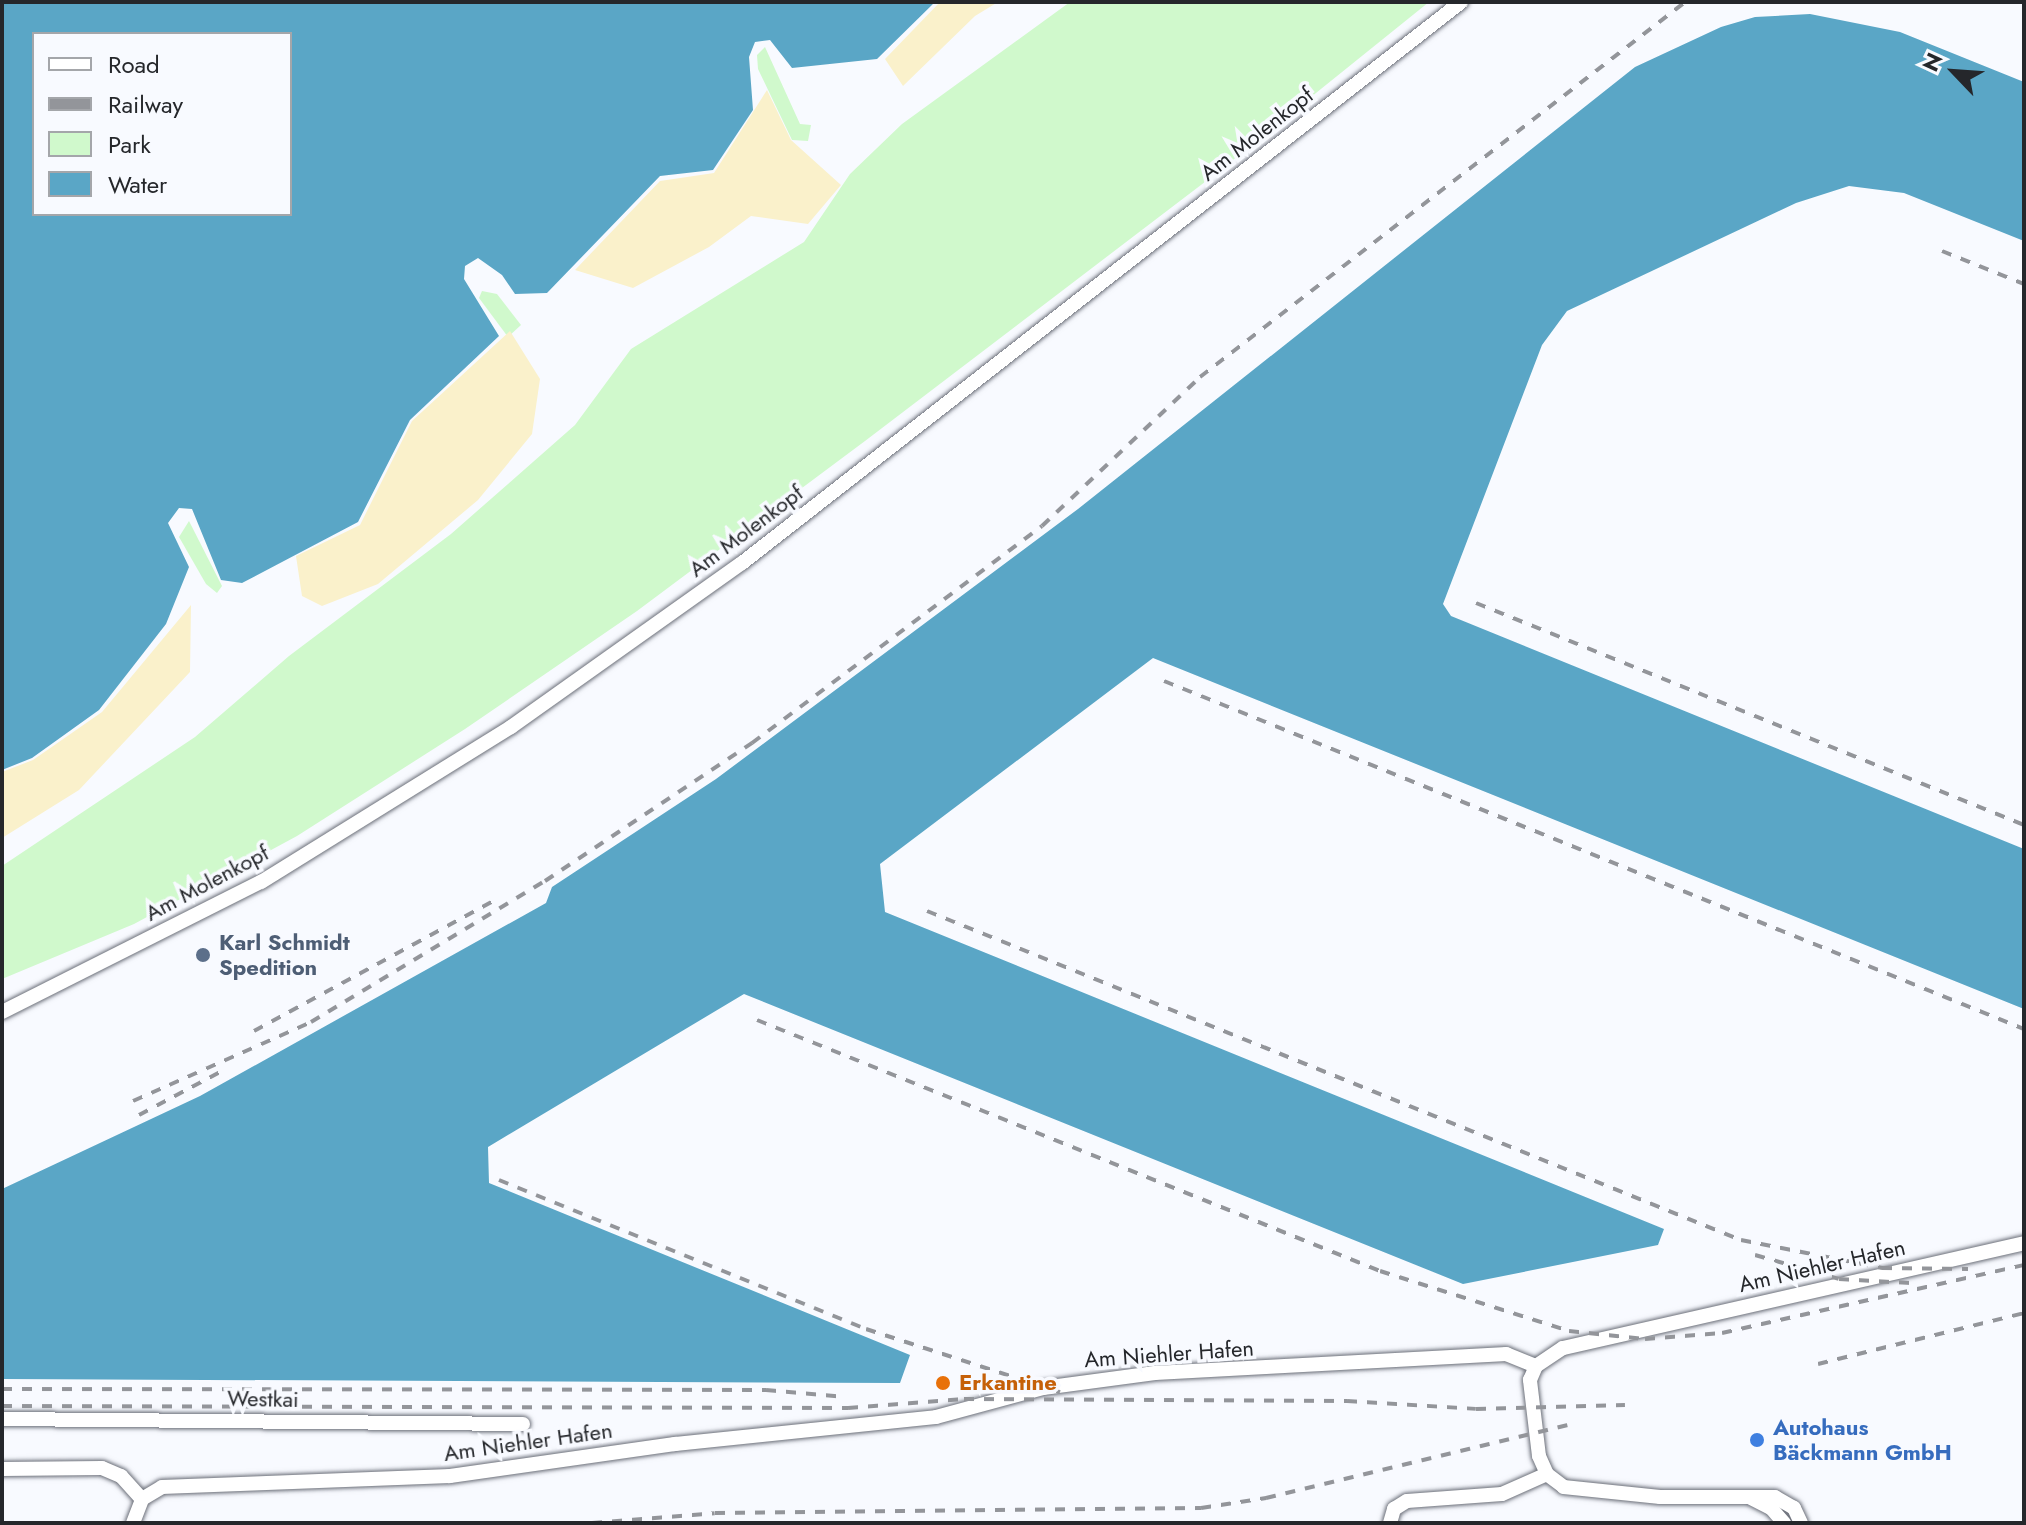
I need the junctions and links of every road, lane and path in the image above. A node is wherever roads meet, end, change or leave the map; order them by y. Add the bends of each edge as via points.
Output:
1 (1461, 2) edge
2 (2, 1012) edge
3 (2024, 1243) edge
4 (1536, 1366) junction
5 (2, 1419) edge
6 (523, 1424) dead end
7 (2, 1469) edge
8 (1547, 1474) junction
9 (1751, 1498) junction
10 (142, 1499) junction
11 (133, 1523) edge
12 (1390, 1523) edge
13 (1784, 1523) edge
14 (1801, 1523) edge

1 - 2 street, Am Molenkopf via 742,563 511,727 261,882
3 - 4 street, Am Niehler Hafen via 1563,1348
4 - 8 street via 1532,1396 1539,1456
4 - 10 street, Am Niehler Hafen via 1506,1354 1155,1373 1043,1388 913,1420 675,1444 450,1476 162,1487
5 - 6 street, Westkai
7 - 10 street via 102,1468 121,1476
8 - 9 street via 1577,1491
8 - 12 street via 1502,1494 1407,1501 1394,1509
9 - 13 street via 1771,1508
9 - 14 street via 1784,1501
10 - 11 street

